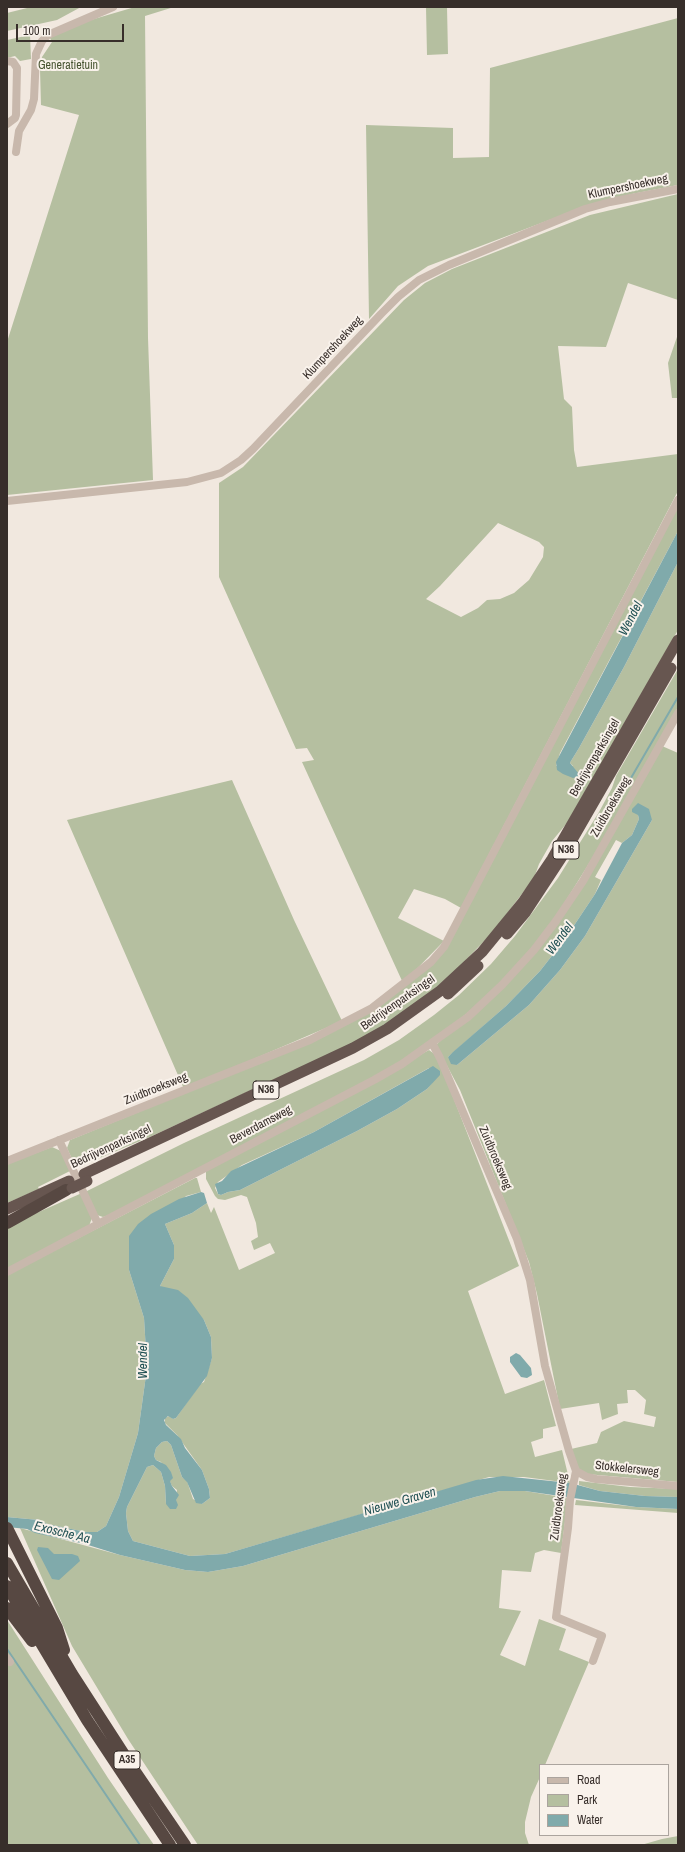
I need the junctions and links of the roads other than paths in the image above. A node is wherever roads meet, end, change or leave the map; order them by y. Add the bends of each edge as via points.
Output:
1 (113, 7) edge
2 (7, 61) edge
3 (7, 124) edge
4 (16, 152) dead end
5 (678, 189) edge
6 (678, 500) edge
7 (7, 501) edge
8 (678, 640) edge
9 (678, 655) edge
10 (678, 713) edge
11 (432, 1043) junction
12 (59, 1140) junction
13 (7, 1161) edge
14 (85, 1177) junction
15 (69, 1186) junction
16 (7, 1209) edge
17 (7, 1218) edge
18 (7, 1223) edge
19 (98, 1224) junction
20 (7, 1272) edge
21 (576, 1471) junction
22 (678, 1486) edge
23 (8, 1531) edge
24 (7, 1563) edge
25 (7, 1586) edge
26 (7, 1608) edge
27 (593, 1661) dead end
28 (72, 1674) junction
29 (59, 1676) junction
30 (170, 1845) edge
31 (185, 1845) edge

1 - 4 street via 48,35 38,47 34,99 19,130
2 - 3 street via 13,62 17,68 16,115
5 - 7 street, Klumpershoekweg via 585,208 419,280 389,306 253,449 221,473 187,482
6 - 12 street, Zuidbroeksweg via 444,947 431,962 372,1008 337,1027 281,1052
8 - 14 highway, Bedrijvenparksingel / N36 via 552,859 523,902 482,952 440,991 397,1022 353,1048
9 - 14 highway, Bedrijvenparksingel / N36 via 546,882 510,932 451,991 407,1025 350,1058
10 - 11 street, Zuidbroeksweg via 583,881 556,921 502,985 468,1017
11 - 19 street, Beverdamsweg via 374,1080
11 - 21 street, Zuidbroeksweg via 525,1261 545,1366 568,1451
12 - 13 street, Zuidbroeksweg
12 - 19 street
14 - 15 highway, Bedrijvenparksingel / N36, bridge
15 - 16 highway, Bedrijvenparksingel / N36
15 - 17 highway, Bedrijvenparksingel / N36
15 - 18 highway
19 - 20 street, Beverdamsweg
21 - 22 street, Stokkelersweg via 596,1479
21 - 27 street, Zuidbroeksweg via 570,1500 556,1617 602,1636
23 - 28 highway, A35 via 57,1628
24 - 28 highway, A35
25 - 29 highway, A35
26 - 29 highway, A35
28 - 31 highway, A35
29 - 30 highway, A35

